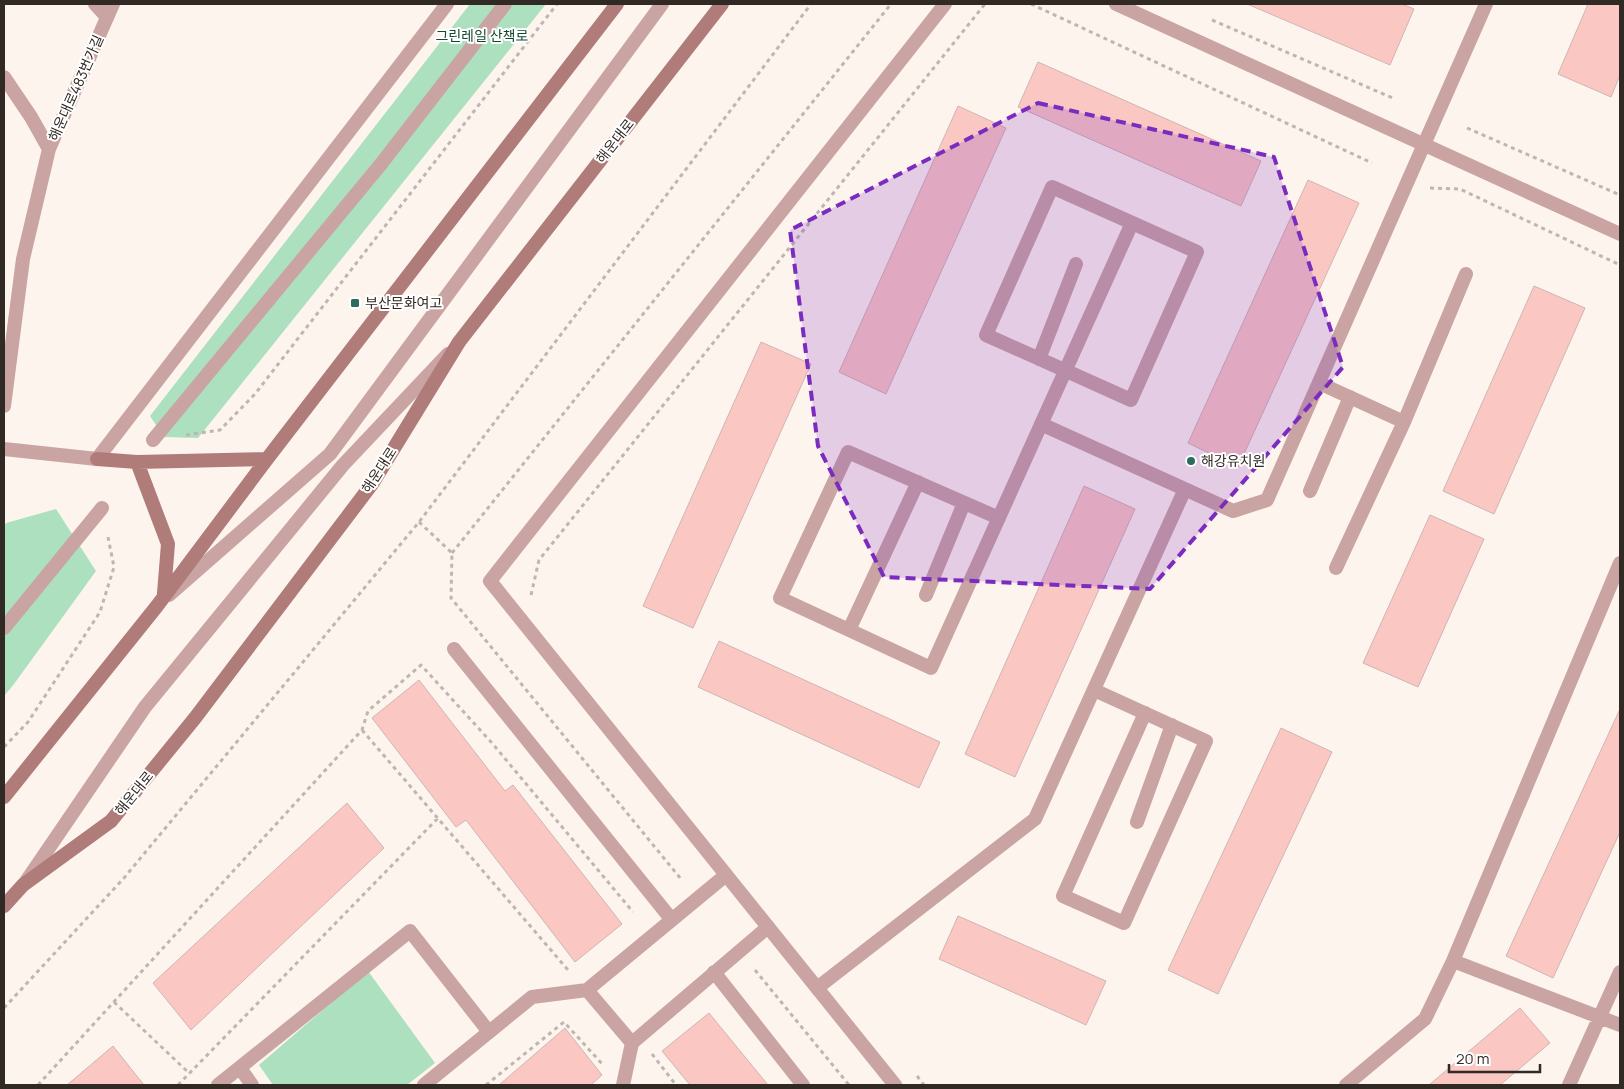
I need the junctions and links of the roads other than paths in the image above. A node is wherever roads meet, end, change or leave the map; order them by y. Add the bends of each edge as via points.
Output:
1 (95, 4) edge
2 (113, 4) edge
3 (447, 4) edge
4 (505, 4) edge
5 (618, 4) edge
6 (662, 4) edge
7 (722, 4) edge
8 (945, 4) edge
9 (1116, 4) edge
10 (1486, 4) edge
11 (107, 17) junction
12 (4, 77) edge
13 (1424, 144) junction
14 (50, 149) junction
15 (1132, 223) junction
16 (1620, 234) edge
17 (1076, 264) dead end
18 (1466, 274) dead end
19 (460, 342) junction
20 (1039, 359) junction
21 (1065, 370) junction
22 (1319, 383) junction
23 (1350, 397) junction
24 (4, 406) edge
25 (1404, 422) junction
26 (1041, 424) junction
27 (153, 440) road end
28 (4, 449) edge
29 (97, 459) junction
30 (266, 459) junction
31 (137, 462) junction
32 (918, 482) junction
33 (1185, 490) junction
34 (1310, 491) dead end
35 (964, 503) junction
36 (102, 508) road end
37 (999, 518) junction
38 (1620, 563) edge
39 (1336, 568) dead end
40 (926, 595) dead end
41 (161, 600) junction
42 (4, 628) edge
43 (850, 630) junction
44 (454, 649) dead end
45 (1094, 690) junction
46 (1145, 713) junction
47 (1172, 725) junction
48 (4, 797) edge
49 (1137, 822) dead end
50 (726, 875) junction
51 (23, 886) junction
52 (4, 906) edge
53 (672, 920) junction
54 (768, 927) junction
55 (1454, 962) junction
56 (714, 972) junction
57 (1620, 972) edge
58 (817, 988) junction
59 (587, 990) junction
60 (1600, 1018) junction
61 (1620, 1025) edge
62 (490, 1032) junction
63 (632, 1043) junction
64 (240, 1068) junction
65 (218, 1085) edge
66 (252, 1085) edge
67 (424, 1085) edge
68 (623, 1085) edge
69 (803, 1085) edge
70 (895, 1085) edge
71 (1346, 1085) edge
72 (1570, 1085) edge

1 - 11 street
2 - 11 street, 해운대로483번가길
3 - 29 street
4 - 27 street via 381,164
5 - 30 main road
6 - 41 street via 330,454
7 - 19 main road, 해운대로
8 - 50 street via 490,581
9 - 13 street
10 - 13 street
11 - 14 street, 해운대로483번가길
12 - 14 street, 해운대로483번가길
13 - 16 street
13 - 22 street
14 - 24 street via 22,259
15 - 20 street via 1052,187 986,335
15 - 21 street
15 - 21 street via 1197,252 1131,400
17 - 20 street
18 - 25 street
19 - 51 street via 343,464 145,707
19 - 51 main road, 해운대로 via 372,484 195,718 111,822
20 - 21 street
21 - 26 street
22 - 23 street
22 - 33 street via 1268,500 1234,511
23 - 25 street
23 - 34 street
25 - 39 street
26 - 33 street
26 - 37 street
28 - 29 street
29 - 31 main road
30 - 31 main road
30 - 41 main road
31 - 41 main road via 168,544
32 - 35 street
32 - 43 street
32 - 43 street via 848,452 780,598
33 - 45 street
35 - 37 street
35 - 40 street
36 - 42 street
37 - 43 street via 931,668
38 - 55 street
41 - 48 main road
44 - 53 street
45 - 46 street
45 - 58 street via 1035,819
46 - 47 street
46 - 47 street via 1063,896 1124,924 1206,741
47 - 49 street
50 - 53 street
50 - 54 street
51 - 52 main road, 해운대로
53 - 59 street
54 - 56 street
54 - 58 street
55 - 60 street
55 - 71 street via 1425,1019
56 - 63 street
56 - 69 street
57 - 60 street
58 - 70 street
59 - 62 street via 532,997
59 - 63 street
60 - 61 street
60 - 72 street
62 - 64 street via 410,931
62 - 67 street
63 - 68 street
64 - 65 street
64 - 66 street

